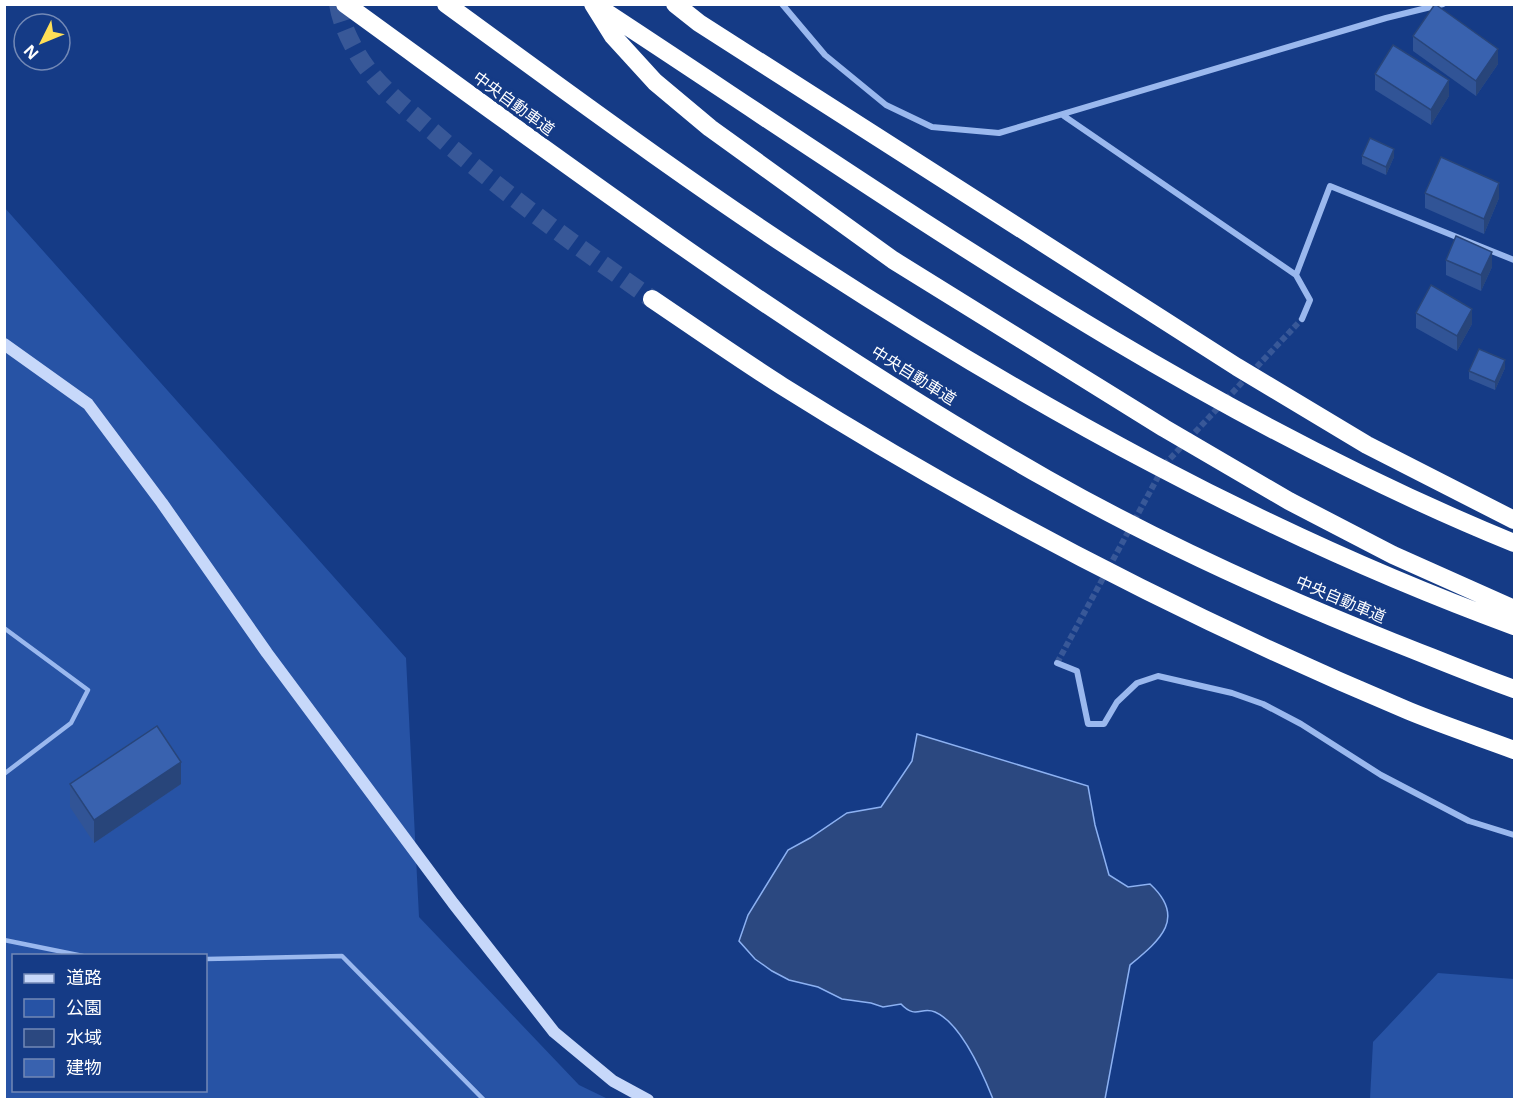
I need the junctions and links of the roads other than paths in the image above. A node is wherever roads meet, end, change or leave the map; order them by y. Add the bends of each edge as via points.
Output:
1 (345, 4) edge
2 (446, 4) edge
3 (594, 4) edge
4 (675, 4) edge
5 (782, 4) edge
6 (1443, 4) edge
7 (1064, 116) junction
8 (1515, 260) edge
9 (1296, 275) junction
10 (652, 299) tunnel mouth
11 (1302, 319) tunnel mouth
12 (4, 344) edge
13 (1515, 520) edge
14 (1515, 543) edge
15 (1515, 609) edge
16 (1515, 626) edge
17 (4, 628) edge
18 (1057, 663) dead end
19 (1515, 689) edge
20 (1515, 750) edge
21 (4, 774) edge
22 (1515, 835) edge
23 (4, 940) edge
24 (73, 954) edge
25 (207, 959) edge
26 (484, 1100) edge
27 (648, 1100) edge

1 - 19 highway, 中央自動車道 via 768,306 1048,479 1187,552 1321,613
2 - 16 highway via 811,262 1077,425 1208,494 1346,559
3 - 14 highway via 1098,332 1208,395 1368,477
3 - 15 highway via 613,36 664,89 728,141 893,260 1289,501 1393,555
4 - 13 highway via 1237,367 1367,445
5 - 7 street via 825,54 886,105 932,127 999,134
6 - 7 street
7 - 9 street
8 - 9 street via 1330,186
9 - 11 street via 1310,300
10 - 20 highway via 782,386 1039,534 1301,663 1410,711
12 - 27 street via 88,404 445,893 554,1032 613,1081
17 - 21 lane via 88,690 71,723
18 - 22 street via 1077,671 1088,724 1104,724 1137,683 1158,676 1232,693 1301,724 1381,775 1459,816
23 - 24 lane
25 - 26 lane via 342,956

